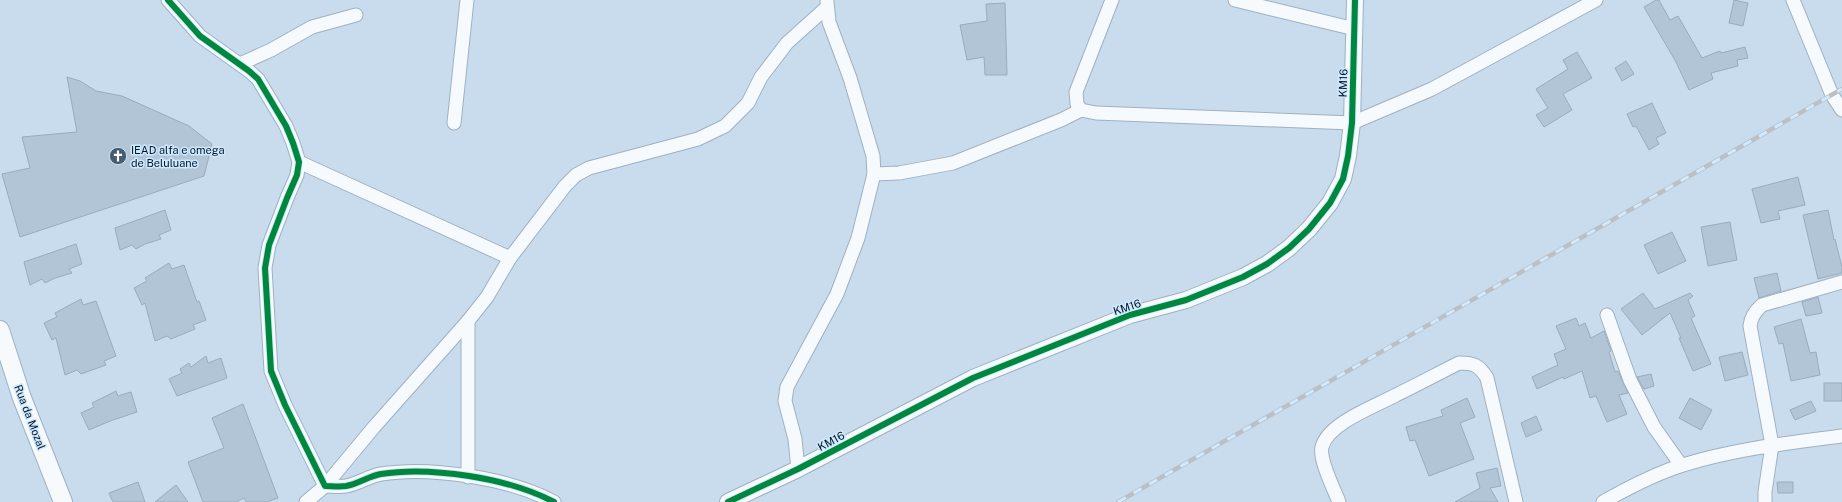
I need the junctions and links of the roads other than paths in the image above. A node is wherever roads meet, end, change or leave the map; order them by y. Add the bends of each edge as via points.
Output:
1 (168, 0) edge
2 (467, 0) edge
3 (1112, 0) edge
4 (1235, 0) edge
5 (1355, 0) edge
6 (1596, 0) edge
7 (1793, 0) edge
8 (826, 4) edge
9 (356, 15) dead end
10 (1355, 29) junction
11 (240, 64) junction
12 (1081, 110) junction
13 (1842, 110) edge
14 (1352, 122) junction
15 (454, 123) dead end
16 (299, 162) junction
17 (874, 174) junction
18 (510, 258) junction
19 (1842, 282) edge
20 (1607, 315) dead end
21 (468, 321) junction
22 (0, 330) edge
23 (1842, 436) edge
24 (1772, 445) junction
25 (1681, 465) junction
26 (798, 469) junction
27 (468, 477) junction
28 (325, 486) junction
29 (63, 502) edge
30 (306, 502) edge
31 (554, 502) edge
32 (728, 502) edge
33 (1339, 502) edge
34 (1516, 502) edge
35 (1603, 502) edge
36 (1765, 502) edge

1 - 11 street via 200,36
2 - 15 street
3 - 12 street via 1076,92 1077,104
4 - 10 street
5 - 10 street, KM16
6 - 14 street via 1432,89
7 - 13 street via 1832,94
8 - 17 street via 829,22 850,78 873,156
8 - 18 street via 787,43 761,77 748,103 725,126 698,139 589,168 576,175
9 - 11 street via 312,27
10 - 14 street, KM16
11 - 16 street via 258,79 286,126
12 - 14 street via 1096,113
12 - 17 street via 953,163 907,172
14 - 26 street, KM16 via 1343,179 1330,203 1310,229 1267,264 1243,277 1186,300 1130,315 973,378
16 - 18 street
16 - 28 street via 297,175 269,245 265,268 269,348 271,371
17 - 26 street via 858,238 837,294 787,387 785,401 795,438
18 - 21 street
19 - 24 street via 1762,305 1755,311 1751,320
20 - 25 street via 1634,387 1654,427
21 - 27 street
21 - 28 street
22 - 29 main road, Rua da Mozal via 22,398
23 - 24 street
24 - 25 street
24 - 36 street
25 - 35 street
26 - 32 street, KM16
27 - 28 street via 420,471 380,474 346,486
27 - 31 street via 487,479
28 - 30 street
33 - 34 street via 1322,456 1322,447 1326,439 1358,413 1459,363 1468,363 1480,367 1487,378

